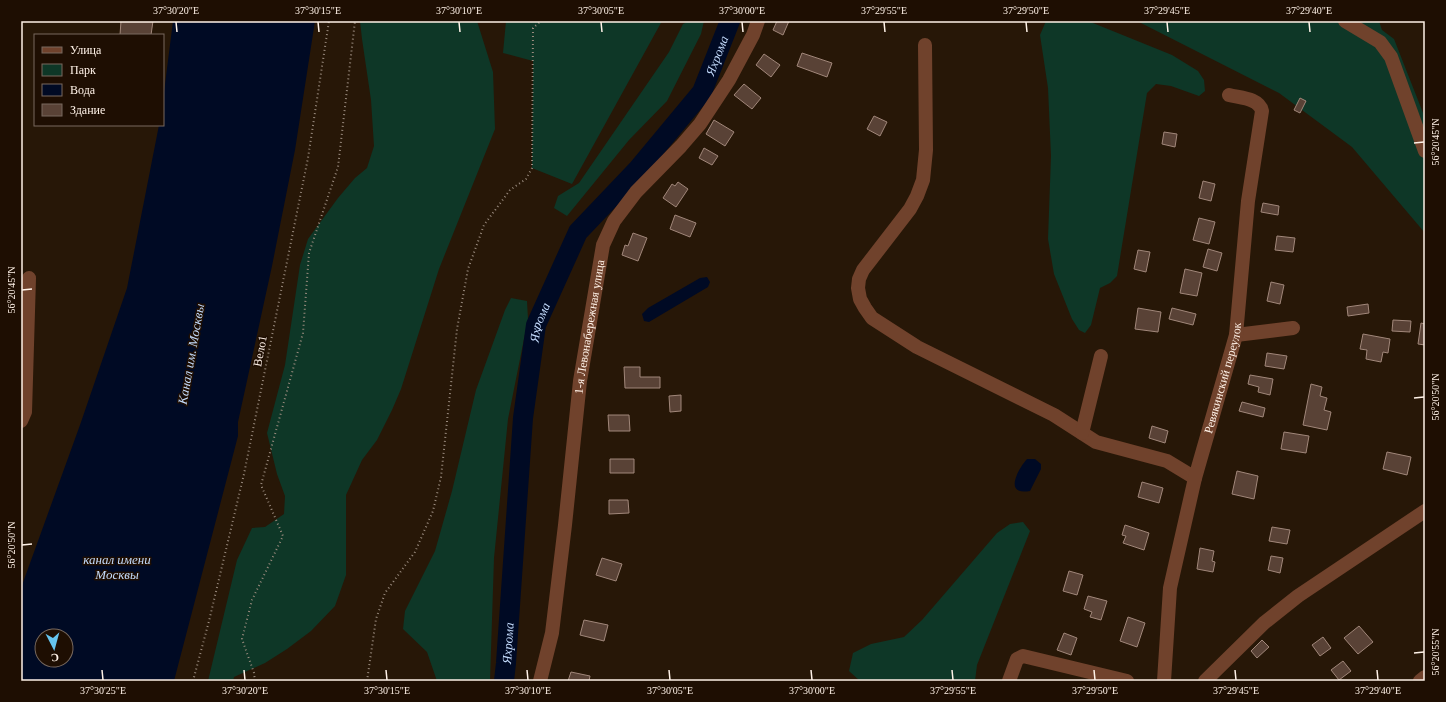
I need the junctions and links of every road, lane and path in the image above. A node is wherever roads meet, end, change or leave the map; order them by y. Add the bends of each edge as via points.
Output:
1 (329, 21) edge
2 (355, 21) edge
3 (541, 21) edge
4 (758, 21) edge
5 (1344, 21) edge
6 (925, 45) dead end
7 (1229, 95) dead end
8 (1425, 151) edge
9 (29, 278) dead end
10 (1293, 328) dead end
11 (1236, 335) junction
12 (1102, 356) dead end
13 (24, 361) edge
14 (21, 422) edge
15 (1082, 433) junction
16 (1195, 478) junction
17 (1425, 512) edge
18 (1425, 677) edge
19 (193, 681) edge
20 (254, 681) edge
21 (367, 681) edge
22 (540, 681) edge
23 (1009, 681) edge
24 (1127, 681) edge
25 (1164, 681) edge
26 (1205, 681) edge
27 (1420, 681) edge

1 - 19 path, Вело1 via 308,158 244,474
2 - 20 path via 338,167 310,253 303,333 261,485 283,536 252,600 242,639 254,673
3 - 21 path via 533,28 532,168 526,179 510,190 484,225 468,269 457,329 441,477 434,511 415,552 385,593 376,619
4 - 22 street, 1-я Левонабережная улица via 729,80 700,124 636,192 614,221 603,245 580,381 552,633
5 - 8 street via 1380,42 1391,57
6 - 15 street via 926,150 923,180 910,209 863,270 858,288 860,298 872,318 918,347 1054,415
7 - 11 street, Ревякинский переулок via 1255,102 1261,106 1262,111 1248,201
9 - 13 street
10 - 11 street
11 - 16 street, Ревякинский переулок
12 - 15 street
13 - 14 street via 25,412
15 - 16 street via 1096,442 1168,461
16 - 25 street, Ревякинский переулок via 1170,588
17 - 26 street via 1298,596 1270,618
18 - 27 street
23 - 24 street via 1017,659 1023,656

